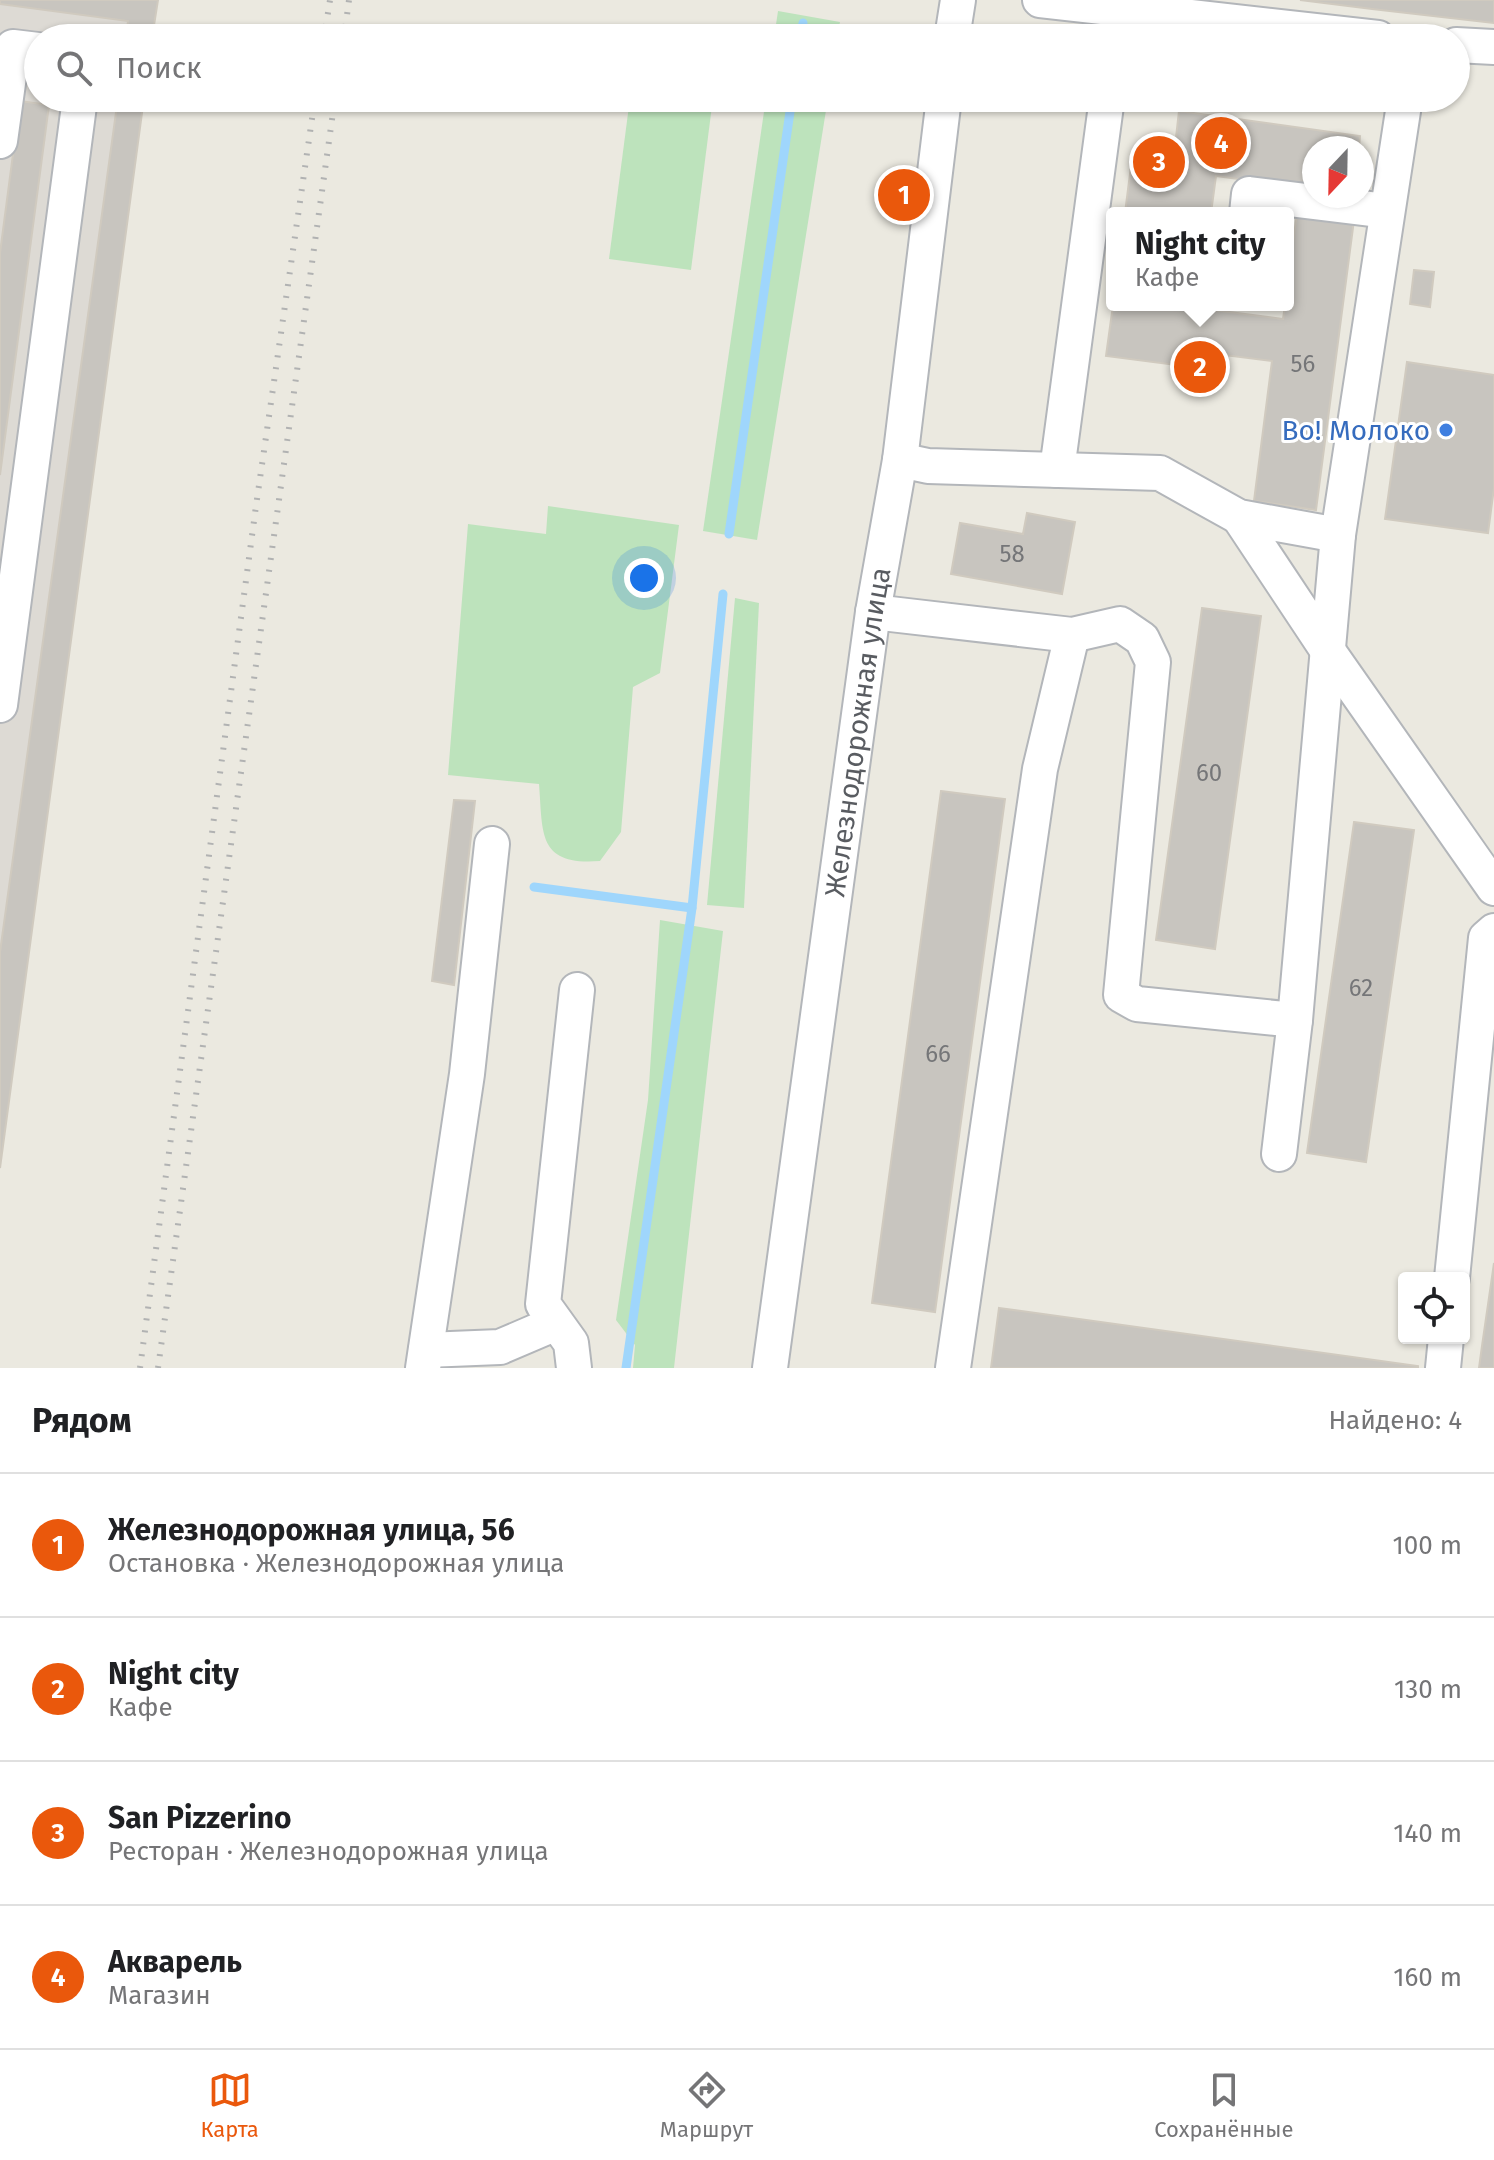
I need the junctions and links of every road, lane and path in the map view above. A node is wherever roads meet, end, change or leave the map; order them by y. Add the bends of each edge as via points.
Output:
1 (958, 0) edge
2 (1040, 0) edge
3 (1118, 15) edge
4 (954, 24) edge
5 (1220, 24) edge
6 (1470, 46) edge
7 (1494, 47) edge
8 (24, 48) edge
9 (78, 112) edge
10 (942, 112) edge
11 (1105, 112) edge
12 (1403, 112) edge
13 (0, 141) edge
14 (1248, 207) edge
15 (1387, 211) junction
16 (900, 460) junction
17 (1057, 470) junction
18 (1239, 517) junction
19 (1338, 535) junction
20 (873, 612) junction
21 (1072, 635) junction
22 (1328, 651) junction
23 (0, 705) edge
24 (492, 844) dead end
25 (1494, 888) edge
26 (1494, 931) edge
27 (577, 990) dead end
28 (1295, 1020) junction
29 (1279, 1154) dead end
30 (1453, 1272) edge
31 (556, 1323) junction
32 (1445, 1344) edge
33 (424, 1359) edge
34 (574, 1368) edge
35 (770, 1368) edge
36 (953, 1368) edge
37 (1443, 1368) edge

1 - 4 street
2 - 3 street
3 - 5 street
6 - 7 street
8 - 13 street via 13,47
9 - 23 street
10 - 16 street, Железнодорожная улица
11 - 17 street
12 - 15 street
14 - 15 street via 1249,194
15 - 19 street
16 - 17 street via 928,466
16 - 20 street, Железнодорожная улица
17 - 18 street via 1160,473
18 - 19 street
18 - 22 street
19 - 22 street
20 - 21 street
20 - 35 street, Железнодорожная улица
21 - 28 street via 1120,624 1142,639 1153,662 1121,995 1137,1004
21 - 36 street via 1040,769
22 - 25 street
22 - 28 street
24 - 33 street via 467,1074
26 - 30 street via 1486,938
27 - 31 street via 543,1304
28 - 29 street
31 - 33 street via 500,1347
31 - 34 street via 571,1343
32 - 37 street

